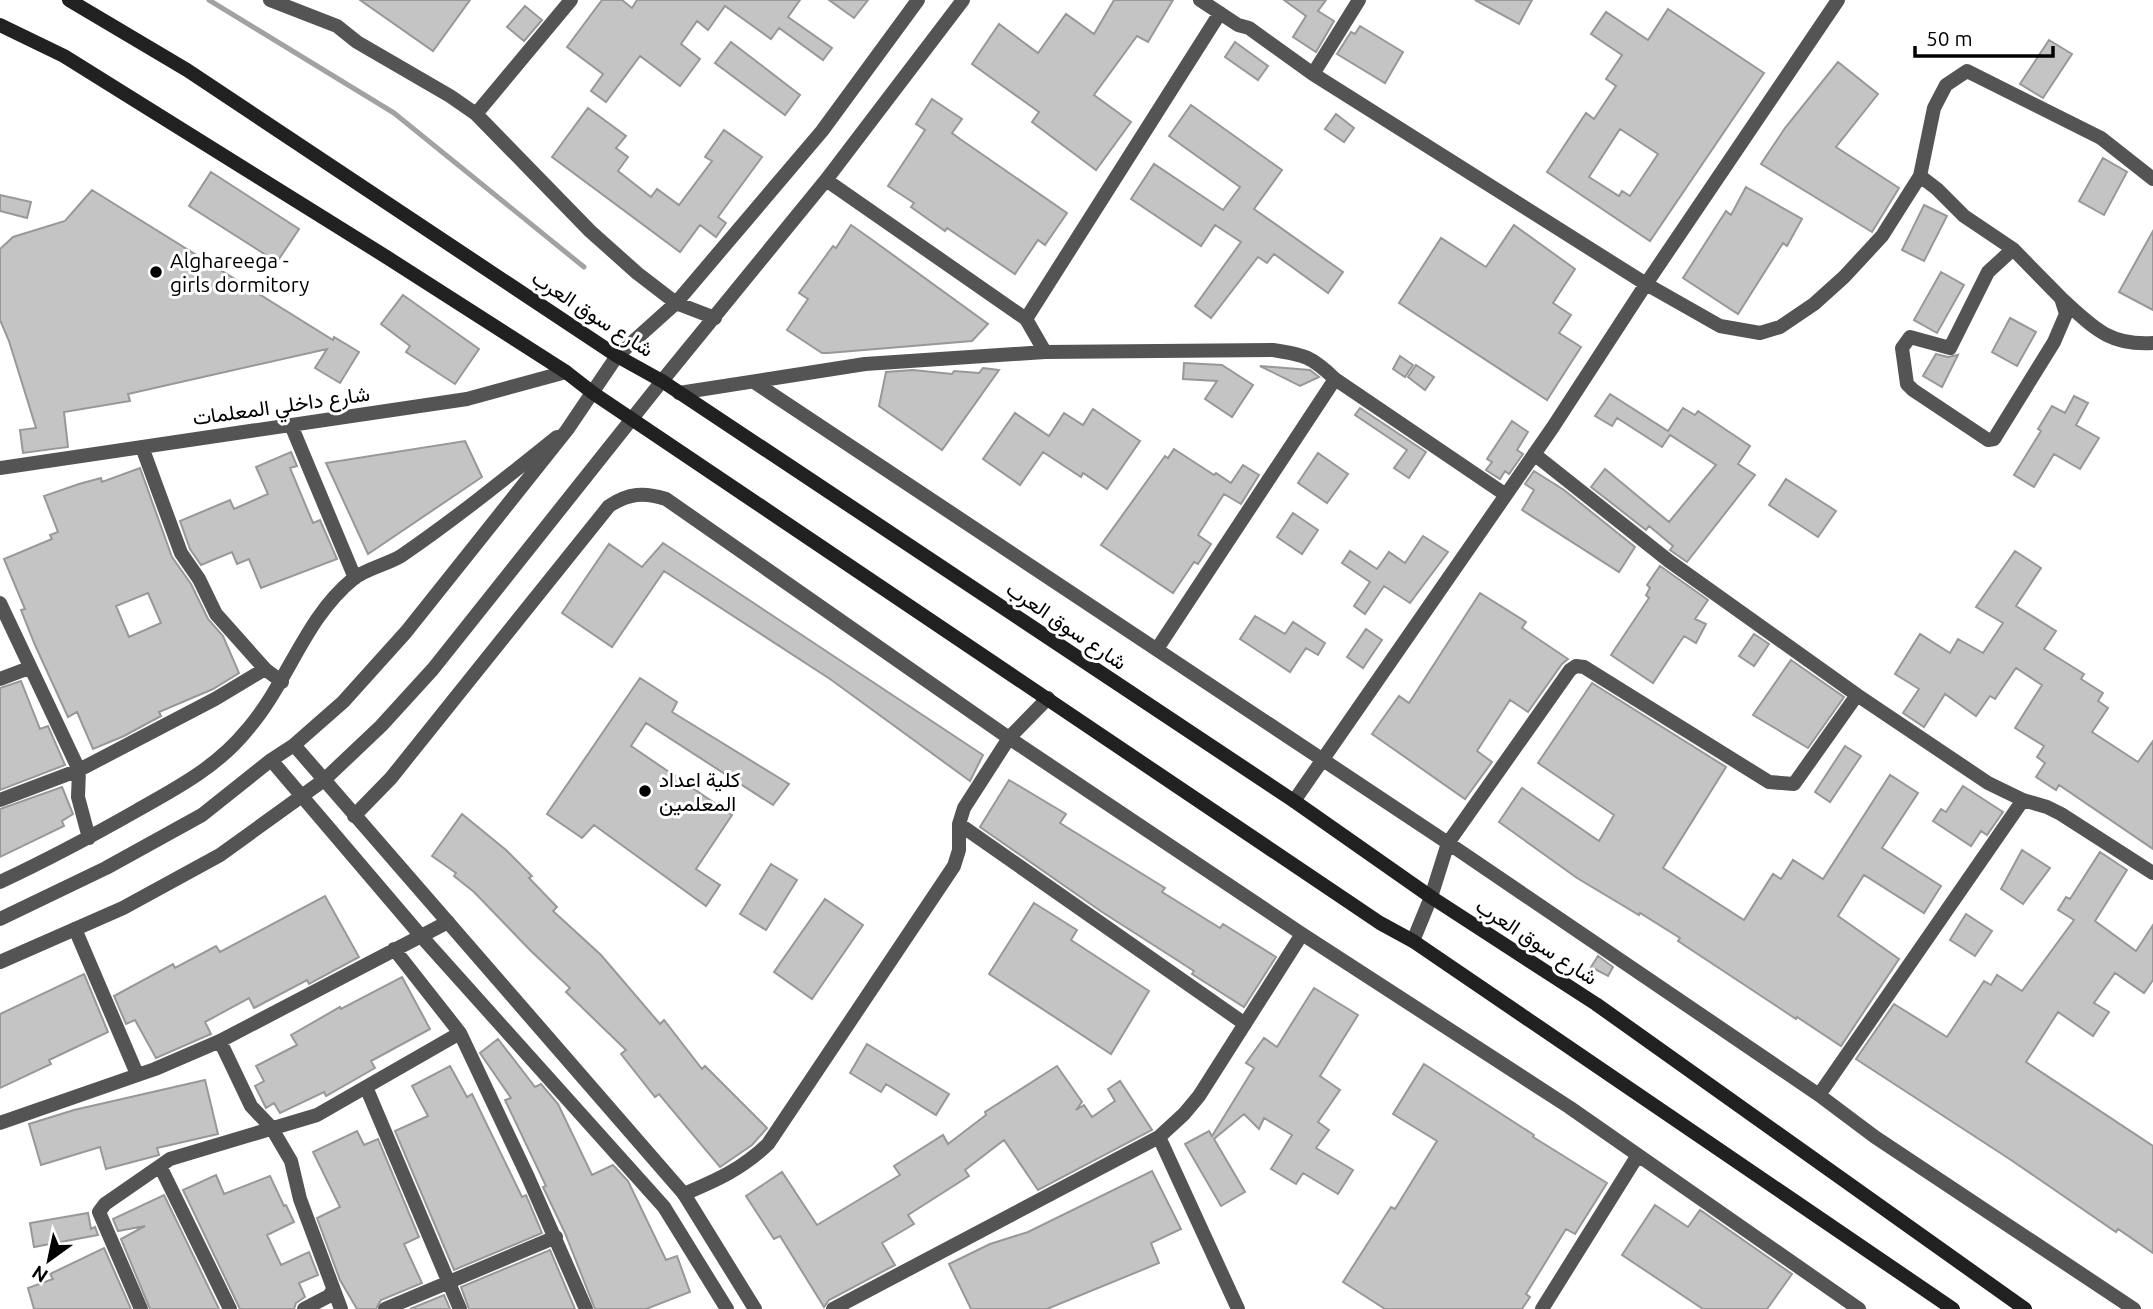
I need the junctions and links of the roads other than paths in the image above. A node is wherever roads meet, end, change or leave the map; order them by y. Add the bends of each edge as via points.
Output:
1 (69, 0) edge
2 (270, 0) edge
3 (571, 0) edge
4 (918, 0) edge
5 (963, 0) edge
6 (1200, 0) edge
7 (1359, 0) edge
8 (1838, 0) edge
9 (1220, 13) junction
10 (0, 25) edge
11 (1313, 74) junction
12 (476, 114) junction
13 (1920, 176) junction
14 (2153, 179) edge
15 (826, 180) junction
16 (2013, 249) junction
17 (1646, 284) junction
18 (2061, 298) junction
19 (677, 303) junction
20 (715, 318) junction
21 (1026, 319) junction
22 (2153, 343) edge
23 (1045, 352) junction
24 (617, 356) junction
25 (566, 372) junction
26 (1335, 379) junction
27 (662, 381) junction
28 (754, 382) junction
29 (593, 393) junction
30 (679, 393) junction
31 (634, 418) junction
32 (291, 425) junction
33 (567, 430) junction
34 (142, 447) junction
35 (1534, 454) junction
36 (0, 468) edge
37 (1506, 495) junction
38 (355, 578) junction
39 (0, 603) edge
40 (1157, 649) junction
41 (29, 668) junction
42 (265, 669) junction
43 (0, 679) edge
44 (282, 682) junction
45 (1857, 695) junction
46 (1048, 698) junction
47 (1009, 738) junction
48 (294, 745) junction
49 (271, 760) junction
50 (1322, 760) junction
51 (79, 771) junction
52 (324, 780) junction
53 (303, 796) junction
54 (0, 800) edge
55 (2023, 800) junction
56 (1294, 801) junction
57 (354, 816) junction
58 (959, 824) junction
59 (89, 838) junction
60 (1448, 843) junction
61 (2153, 873) edge
62 (0, 882) edge
63 (1432, 897) junction
64 (0, 919) edge
65 (448, 922) junction
66 (75, 929) junction
67 (1302, 934) junction
68 (421, 936) junction
69 (1413, 941) junction
70 (394, 949) junction
71 (0, 962) edge
72 (1245, 1024) junction
73 (460, 1033) junction
74 (220, 1041) junction
75 (137, 1074) junction
76 (366, 1087) junction
77 (1819, 1095) junction
78 (0, 1123) edge
79 (271, 1127) junction
80 (1159, 1137) junction
81 (1638, 1155) junction
82 (160, 1166) junction
83 (684, 1194) junction
84 (556, 1237) junction
85 (449, 1282) junction
86 (742, 1289) junction
87 (334, 1290) junction
88 (724, 1305) edge
89 (141, 1309) edge
90 (230, 1309) edge
91 (304, 1309) edge
92 (341, 1309) edge
93 (385, 1309) edge
94 (460, 1309) edge
95 (586, 1309) edge
96 (754, 1309) edge
97 (833, 1309) edge
98 (1238, 1309) edge
99 (1542, 1309) edge
100 (1859, 1309) edge
101 (1952, 1309) edge
102 (2025, 1309) edge
103 (2134, 1309) edge

1 - 24 main road, شارع سوق العرب via 187,70
2 - 12 street via 337,26
3 - 12 street
4 - 19 street via 822,131
5 - 15 street
6 - 9 street
7 - 11 street
8 - 17 street
9 - 11 street
9 - 21 street
10 - 25 main road via 64,56
11 - 17 street
12 - 19 street via 590,232
13 - 14 street via 1934,108 1947,85 1967,71 2101,138
13 - 16 street via 1964,216
13 - 17 street via 1882,236 1844,277 1814,304 1771,331 1720,326
15 - 20 street
15 - 21 street
16 - 18 street
16 - 18 street via 1988,272 1950,348 1910,337 1902,348 1907,384 1982,438 1994,439 2054,342 2066,314
17 - 35 street
18 - 22 street via 2093,328 2112,338 2128,344
19 - 20 street
19 - 24 street
20 - 27 street
21 - 23 street
23 - 26 street via 1273,350 1307,355
23 - 28 street via 866,364
24 - 27 main road, شارع سوق العرب
24 - 29 street
25 - 29 main road
25 - 32 street, شارع داخلي المعلمات via 467,399
26 - 37 street
26 - 40 street
27 - 30 main road, شارع سوق العرب
27 - 31 street
28 - 30 street
28 - 40 street
29 - 31 main road
29 - 33 street
30 - 56 main road, شارع سوق العرب
31 - 46 main road
31 - 52 street via 433,669
32 - 34 street, شارع داخلي المعلمات
32 - 38 street
33 - 38 street via 398,557
33 - 48 street via 377,666
34 - 36 street, شارع داخلي المعلمات
34 - 42 street via 181,554 216,614
35 - 37 street
35 - 45 street via 1669,561
37 - 50 street
38 - 44 street via 320,612
39 - 41 street
40 - 50 street
41 - 43 street
41 - 51 street
42 - 44 street
42 - 51 street
44 - 59 street via 227,753 194,778
45 - 55 street via 1988,783
45 - 60 street via 1794,784 1780,784 1769,782 1576,666
46 - 47 street
46 - 69 main road
47 - 57 street via 666,499 636,493 609,506 391,778
47 - 58 street via 964,808
47 - 67 street
48 - 49 street
48 - 52 street
49 - 53 street
49 - 64 street via 202,815
50 - 56 street
50 - 60 street
51 - 54 street
51 - 59 street via 78,797
52 - 53 street
52 - 57 street
53 - 66 street via 220,855
53 - 68 street
55 - 61 street via 2054,811
55 - 77 street
56 - 63 main road, شارع سوق العرب
57 - 65 street
58 - 72 street
58 - 83 street via 954,866 768,1144 728,1175
59 - 62 street
60 - 63 street
60 - 77 street
63 - 69 street
63 - 102 main road, شارع سوق العرب via 1596,1004
65 - 68 street
65 - 83 street
66 - 71 street
66 - 75 street
67 - 72 street
67 - 81 street
68 - 70 street
68 - 88 street via 664,1207
69 - 101 main road
70 - 73 street
70 - 74 street
72 - 80 street via 1190,1107
73 - 76 street
73 - 84 street
74 - 75 street
74 - 79 street via 251,1106
75 - 78 street
76 - 79 street via 317,1115
76 - 85 street
77 - 103 street
79 - 82 street
79 - 87 street via 291,1161
80 - 97 street
80 - 98 street
81 - 99 street
81 - 100 street
82 - 89 street via 99,1212
82 - 90 street
83 - 86 street
84 - 85 street
84 - 95 street
85 - 93 street
85 - 94 street
86 - 88 street
86 - 96 street
87 - 91 street
87 - 92 street

